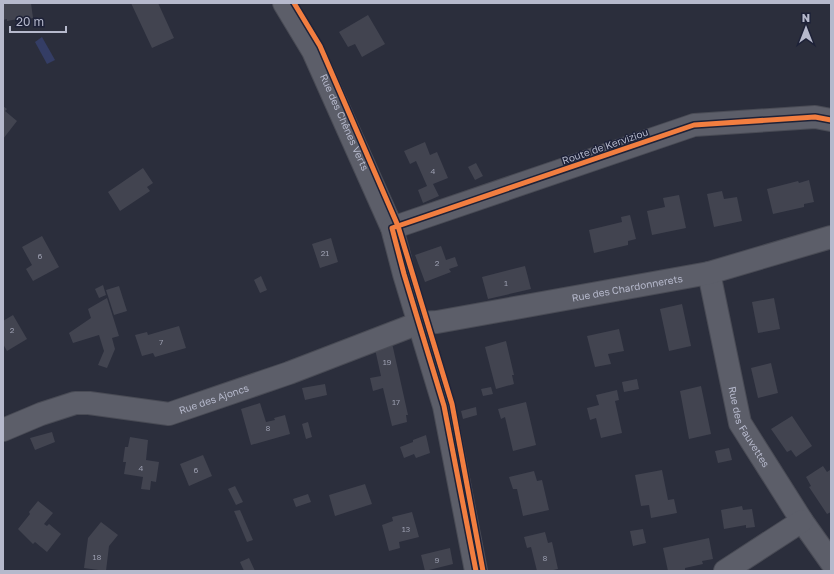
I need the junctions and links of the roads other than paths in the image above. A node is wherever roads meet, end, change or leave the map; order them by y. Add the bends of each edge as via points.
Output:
1 (284, 3) edge
2 (831, 120) edge
3 (392, 228) junction
4 (831, 237) edge
5 (708, 273) junction
6 (419, 323) junction
7 (3, 430) edge
8 (802, 521) junction
9 (831, 562) edge
10 (476, 571) edge
11 (725, 571) edge

1 - 3 street, Rue des Chênes Verts via 314,51
2 - 3 street, Route de Kerviziou via 815,117 694,125
3 - 6 street, Rue des Chênes Verts
4 - 5 street, Rue des Chardonnerets
5 - 6 street, Rue des Chardonnerets via 437,322
5 - 8 street, Rue des Fauvettes via 740,423
6 - 7 street, Rue des Ajoncs via 289,373 169,414 75,403
6 - 10 street, Rue des Chênes Verts via 444,406
8 - 9 street, Rue des Fauvettes
8 - 11 street

